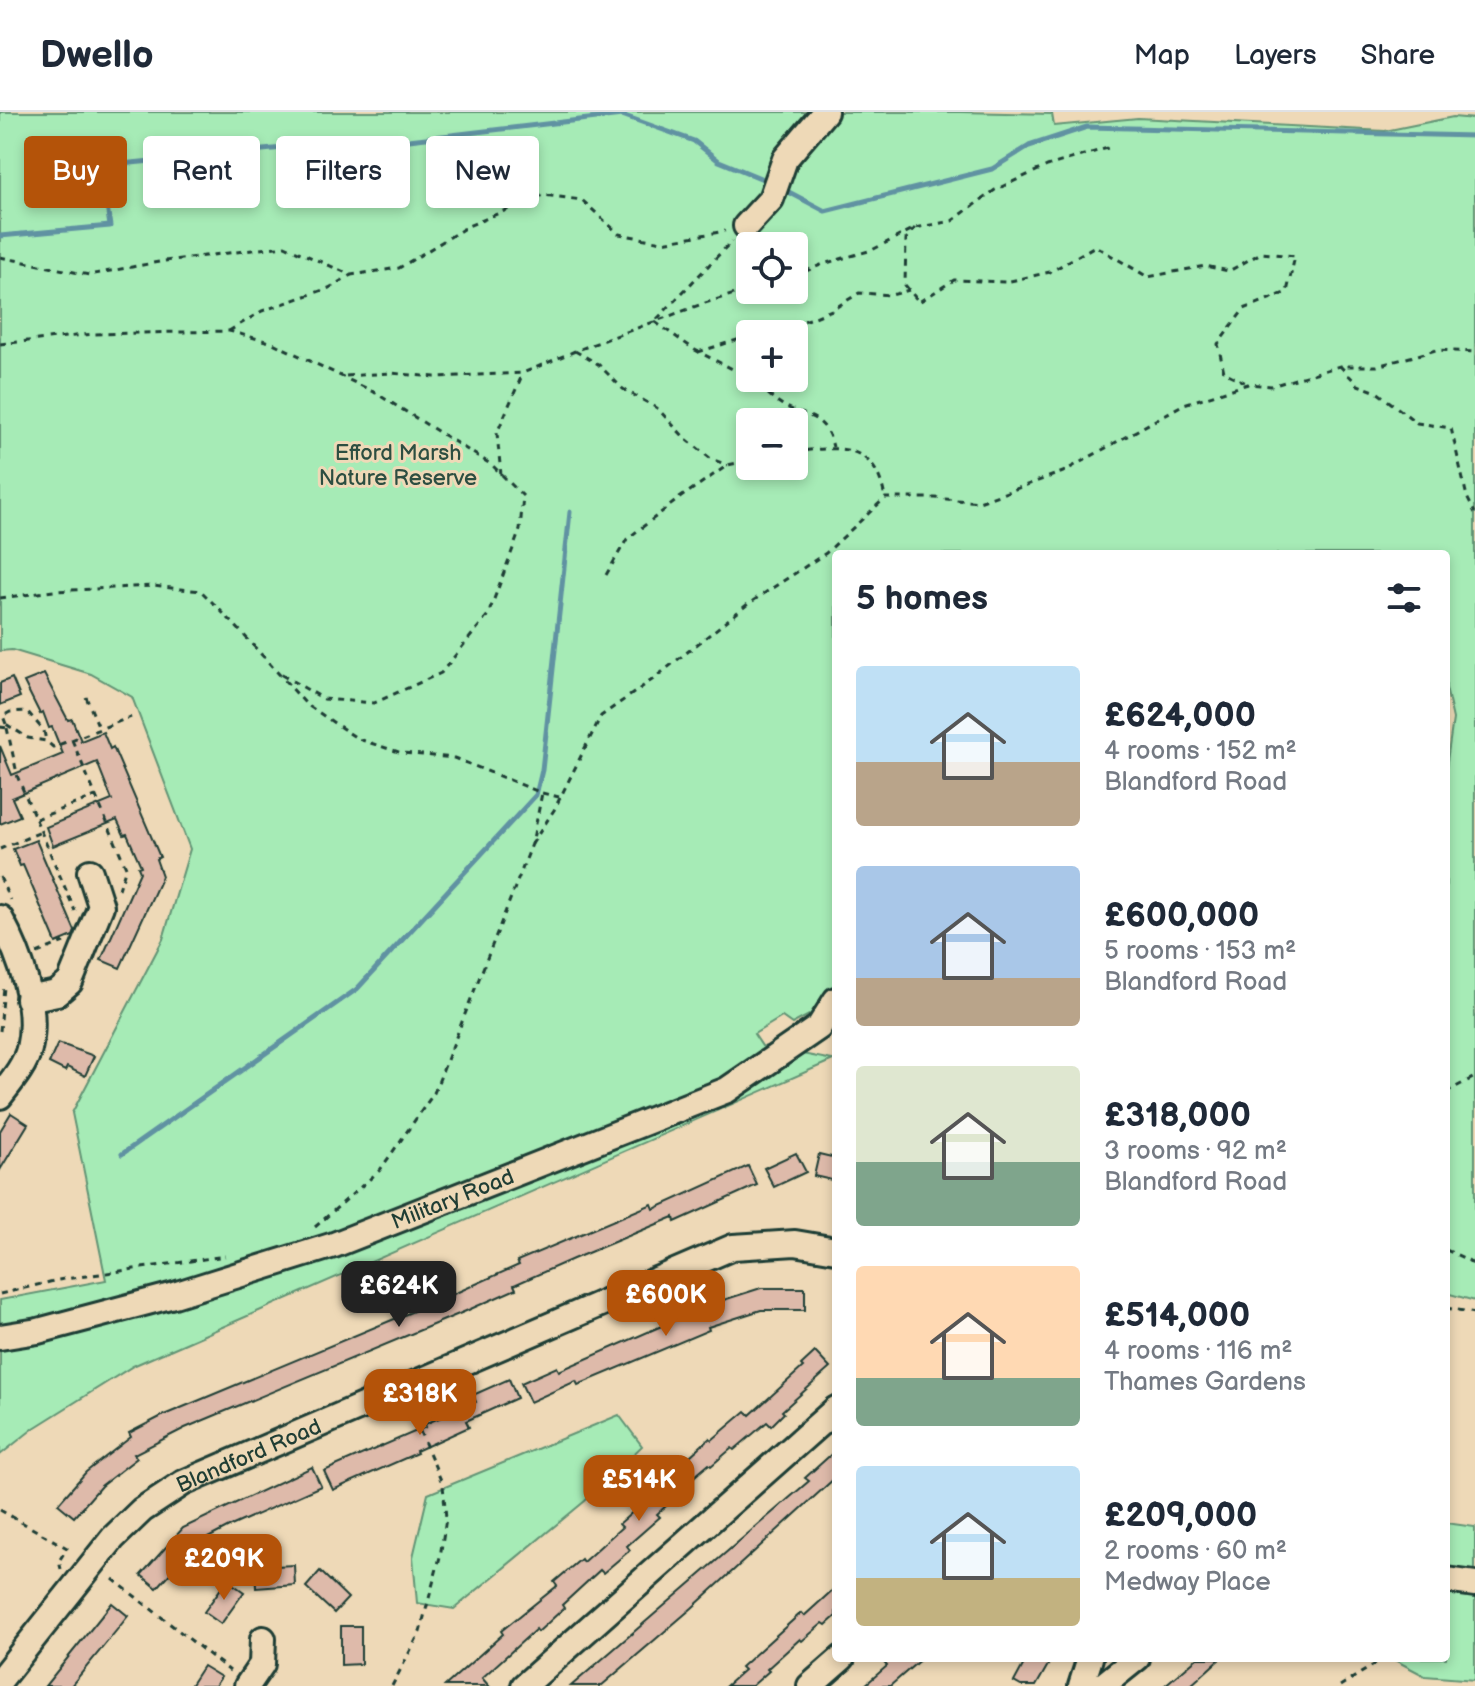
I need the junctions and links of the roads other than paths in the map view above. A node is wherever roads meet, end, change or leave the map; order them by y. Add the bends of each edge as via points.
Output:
1 (825, 112) edge
2 (750, 232) edge
3 (90, 872) dead end
4 (0, 918) edge
5 (28, 999) junction
6 (828, 1033) edge
7 (0, 1096) edge
8 (832, 1249) edge
9 (0, 1337) edge
10 (832, 1413) edge
11 (1450, 1581) edge
12 (1475, 1584) edge
13 (263, 1639) dead end
14 (837, 1662) edge
15 (1089, 1662) edge
16 (1132, 1662) edge
17 (0, 1680) edge
18 (243, 1682) edge
19 (524, 1686) edge
20 (810, 1686) edge
21 (1081, 1686) edge
22 (1102, 1686) edge

1 - 2 street via 785,159 771,199
3 - 5 street via 101,906 70,982 57,993
4 - 5 street via 20,960
5 - 7 street via 29,1050
6 - 9 street, Military Road via 727,1090 334,1245 174,1295
8 - 17 street, Blandford Road via 795,1243 733,1247 194,1478 142,1510 113,1538
10 - 19 street
11 - 12 street
13 - 18 street via 262,1664
14 - 20 street
15 - 21 street
16 - 22 street

